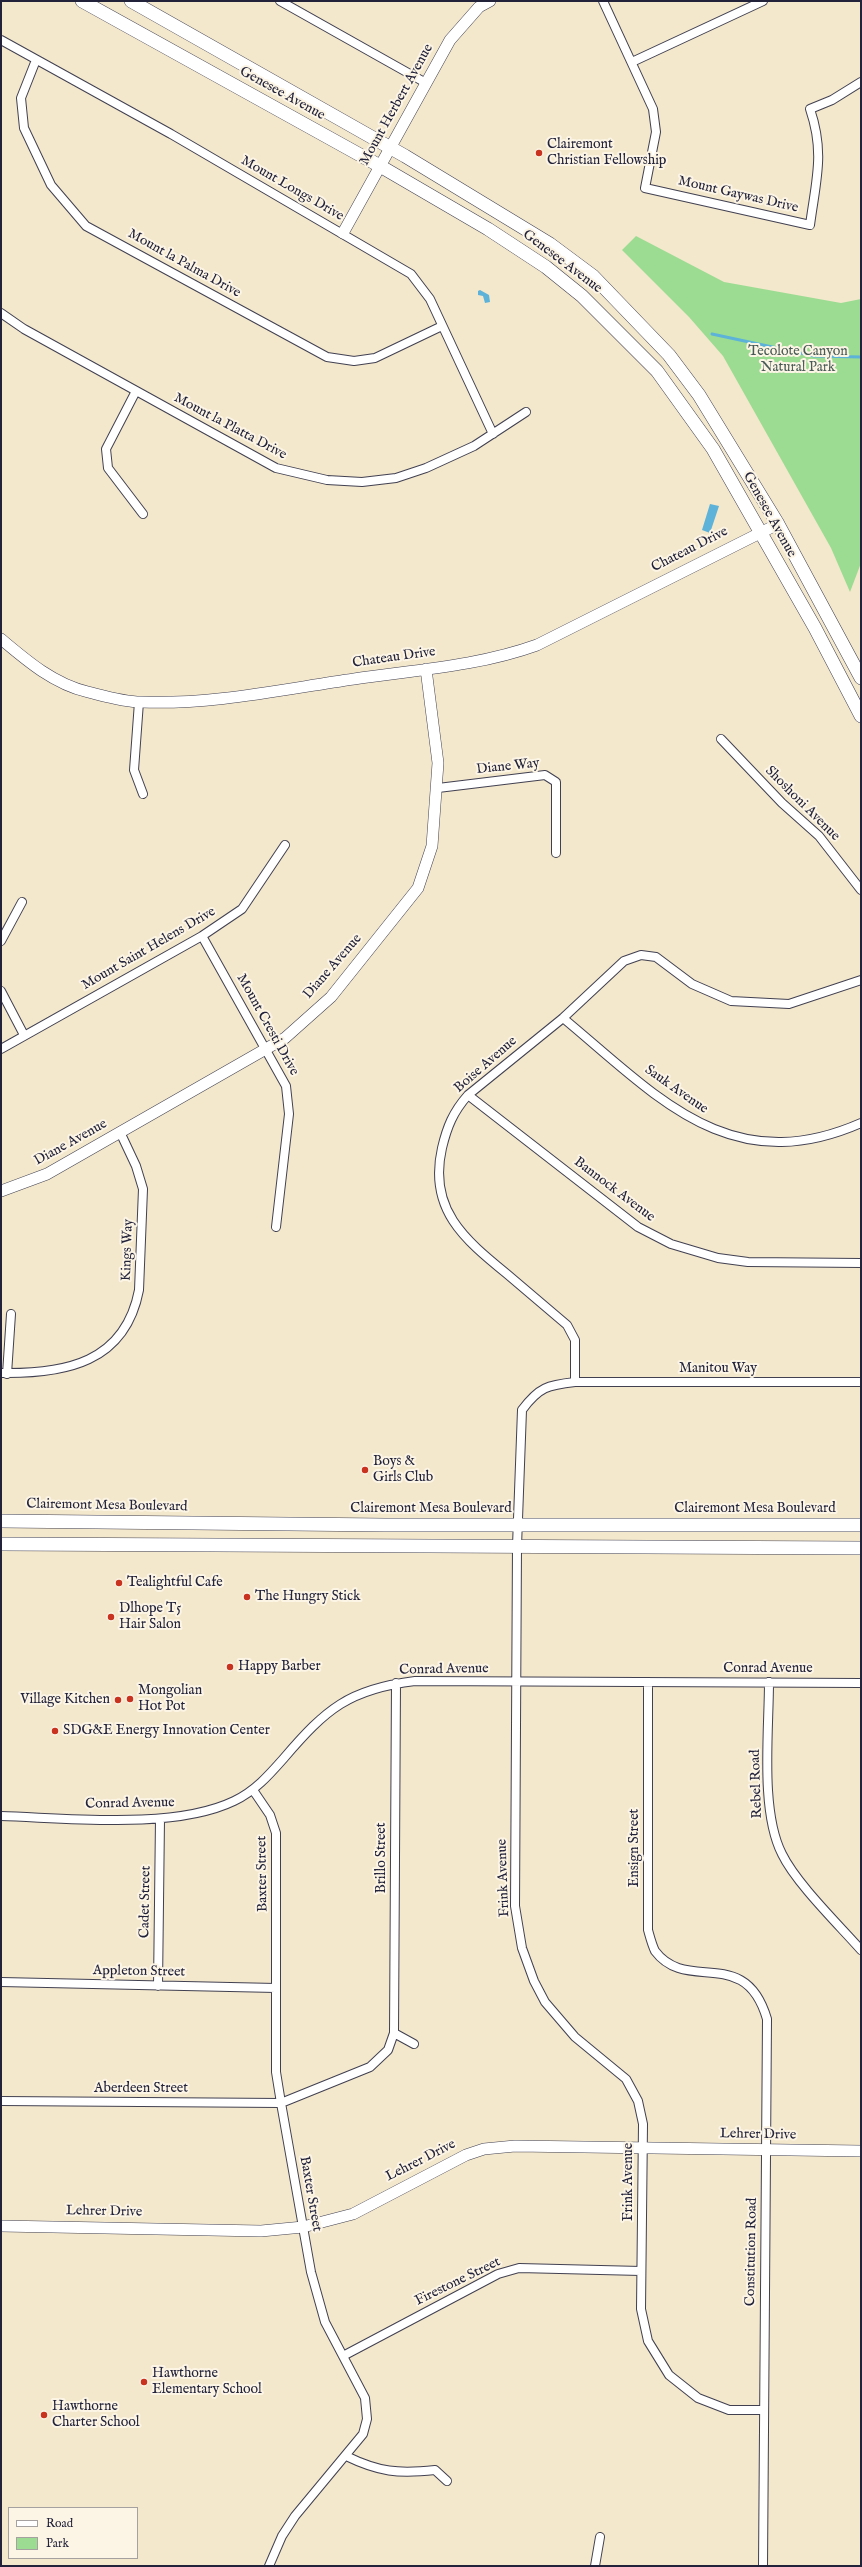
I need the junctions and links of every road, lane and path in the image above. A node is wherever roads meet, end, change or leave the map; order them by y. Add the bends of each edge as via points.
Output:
1 (82, 1) edge
2 (131, 1) edge
3 (280, 1) edge
4 (490, 1) edge
5 (603, 1) edge
6 (763, 1) edge
7 (477, 4) edge
8 (1, 40) edge
9 (36, 60) junction
10 (632, 62) junction
11 (861, 82) edge
12 (426, 83) junction
13 (391, 147) junction
14 (380, 166) junction
15 (343, 232) junction
16 (1, 313) edge
17 (442, 326) junction
18 (136, 391) junction
19 (526, 412) dead end
20 (493, 434) junction
21 (143, 514) dead end
22 (778, 524) junction
23 (759, 532) junction
24 (1, 639) edge
25 (426, 669) junction
26 (861, 678) edge
27 (139, 702) junction
28 (861, 716) edge
29 (721, 739) dead end
30 (438, 788) junction
31 (143, 794) dead end
32 (285, 846) dead end
33 (556, 853) dead end
34 (861, 890) edge
35 (22, 902) dead end
36 (202, 936) junction
37 (1, 941) edge
38 (861, 980) edge
39 (1, 991) edge
40 (563, 1018) junction
41 (24, 1035) junction
42 (265, 1048) junction
43 (1, 1049) edge
44 (468, 1095) junction
45 (861, 1123) edge
46 (120, 1132) junction
47 (1, 1191) edge
48 (276, 1227) dead end
49 (861, 1263) edge
50 (11, 1314) dead end
51 (4, 1374) edge
52 (575, 1382) junction
53 (861, 1382) edge
54 (1, 1521) edge
55 (517, 1525) junction
56 (861, 1525) edge
57 (1, 1544) edge
58 (517, 1546) junction
59 (861, 1548) edge
60 (516, 1681) junction
61 (648, 1682) junction
62 (769, 1682) junction
63 (396, 1683) junction
64 (861, 1683) edge
65 (253, 1790) junction
66 (1, 1816) edge
67 (160, 1819) junction
68 (861, 1950) edge
69 (710, 1972) joint
70 (1, 1982) edge
71 (158, 1986) junction
72 (276, 1988) junction
73 (394, 2033) junction
74 (414, 2044) dead end
75 (1, 2101) edge
76 (281, 2103) junction
77 (643, 2149) junction
78 (767, 2150) junction
79 (861, 2152) edge
80 (1, 2226) edge
81 (303, 2227) junction
82 (641, 2271) junction
83 (343, 2356) junction
84 (763, 2410) junction
85 (346, 2456) junction
86 (447, 2481) dead end
87 (600, 2537) dead end
88 (269, 2566) edge
89 (595, 2566) edge
90 (763, 2566) edge

1 - 14 main road, Genesee Avenue
2 - 13 main road, Genesee Avenue
3 - 12 street
4 - 7 street, Mount Herbert Avenue
5 - 10 street, Mount Gaywas Drive
6 - 10 street
7 - 12 street, Mount Herbert Avenue via 450,40
8 - 9 street, Mount Longs Drive
9 - 15 street, Mount Longs Drive
9 - 17 street, Mount la Palma Drive via 21,98 24,128 51,185 86,226 327,357 354,361 375,358
10 - 11 street, Mount Gaywas Drive via 654,109 656,132 645,188 810,225 820,153 818,132 810,109 832,100
12 - 13 street, Mount Herbert Avenue
13 - 14 street, Mount Herbert Avenue
13 - 22 main road, Genesee Avenue via 550,244 593,276 614,296 669,355 699,395
14 - 15 street, Mount Herbert Avenue
14 - 23 main road, Genesee Avenue via 518,248 582,296 611,323 657,371 682,403 737,488
15 - 17 street, Mount Longs Drive via 411,274 430,299
16 - 18 street, Mount la Platta Drive via 24,329
17 - 20 street, Mount Longs Drive
18 - 20 street, Mount la Platta Drive via 276,468 327,480 362,482 396,478 426,468
18 - 21 street via 106,449 108,468
19 - 20 street, Mount la Platta Drive
22 - 23 street, Chateau Drive
22 - 26 main road, Genesee Avenue
23 - 25 street, Chateau Drive via 538,645 501,658
23 - 28 main road, Genesee Avenue via 815,628
24 - 27 street, Chateau Drive via 32,665 57,680 86,692
25 - 27 street, Chateau Drive via 192,702
25 - 30 street, Diane Avenue via 438,763
27 - 31 street via 134,770
29 - 34 street, Shoshoni Avenue via 782,803 818,836
30 - 33 street, Diane Way via 545,775 556,782
30 - 42 street, Diane Avenue via 432,846 418,888 331,997 285,1038
32 - 36 street, Mount Saint Helens Drive via 242,909
35 - 37 street
36 - 41 street, Mount Saint Helens Drive
36 - 42 street, Mount Cresti Drive
38 - 40 street, Boise Avenue via 789,1004 731,1001 692,984 656,957 641,955 624,960
39 - 41 street
40 - 44 street, Boise Avenue
40 - 45 street, Sauk Avenue via 659,1098 706,1127 743,1139 779,1142 841,1132
41 - 43 street, Mount Saint Helens Drive
42 - 46 street, Diane Avenue
42 - 48 street, Mount Cresti Drive via 286,1086 289,1114
44 - 49 street, Bannock Avenue via 638,1227 671,1244 718,1258 748,1262
44 - 52 street, Boise Avenue via 450,1118 438,1166 440,1189 451,1220 469,1243 567,1325 575,1340
46 - 47 street, Diane Avenue via 47,1174
46 - 51 street, Kings Way via 136,1166 143,1189 139,1290 137,1302 125,1330 95,1358 80,1365 60,1370
50 - 51 street
52 - 53 street, Manitou Way
52 - 55 street, Frink Avenue via 550,1384 531,1398 522,1410
54 - 55 main road, Clairemont Mesa Boulevard
55 - 56 main road, Clairemont Mesa Boulevard
55 - 58 street, Frink Avenue
57 - 58 main road
58 - 59 main road
58 - 60 street, Frink Avenue
60 - 61 street, Conrad Avenue
60 - 63 street, Conrad Avenue
60 - 77 street, Frink Avenue via 515,1906 522,1948 545,2002 575,2037 626,2078 638,2101 643,2124
61 - 62 street, Conrad Avenue
61 - 69 street, Ensign Street via 648,1930 655,1950 668,1963 684,1970
62 - 64 street, Conrad Avenue
62 - 68 street, Rebel Road via 769,1805 772,1830 792,1870
63 - 65 street, Conrad Avenue via 380,1686 346,1699 330,1710 312,1725
63 - 73 street, Brillo Street
65 - 67 street, Conrad Avenue via 216,1809
65 - 72 street, Baxter Street via 270,1815 276,1833
66 - 67 street, Conrad Avenue
67 - 71 street, Cadet Street
69 - 78 street, Constitution Road via 730,1974 752,1988 762,2003 767,2019
70 - 71 street, Appleton Street
71 - 72 street, Appleton Street
72 - 76 street, Baxter Street via 276,2072
73 - 74 street
73 - 76 street, Brillo Street via 388,2050 370,2067
75 - 76 street, Aberdeen Street
76 - 81 street, Baxter Street
77 - 78 street, Lehrer Drive
77 - 81 street, Lehrer Drive via 515,2146 484,2149 466,2155 353,2214
77 - 82 street, Frink Avenue
78 - 79 street, Lehrer Drive
78 - 84 street, Constitution Road
80 - 81 street, Lehrer Drive via 261,2230
81 - 83 street, Baxter Street via 311,2272 325,2322
82 - 83 street, Firestone Street via 519,2268 498,2274
82 - 84 street, Frink Avenue via 641,2308 648,2341 669,2375 698,2398 713,2406 729,2410
83 - 85 street, Baxter Street via 365,2398 367,2419 363,2434
84 - 90 street, Constitution Road
85 - 86 street via 386,2472 435,2470
85 - 88 street, Baxter Street via 295,2516 282,2536
87 - 89 street

